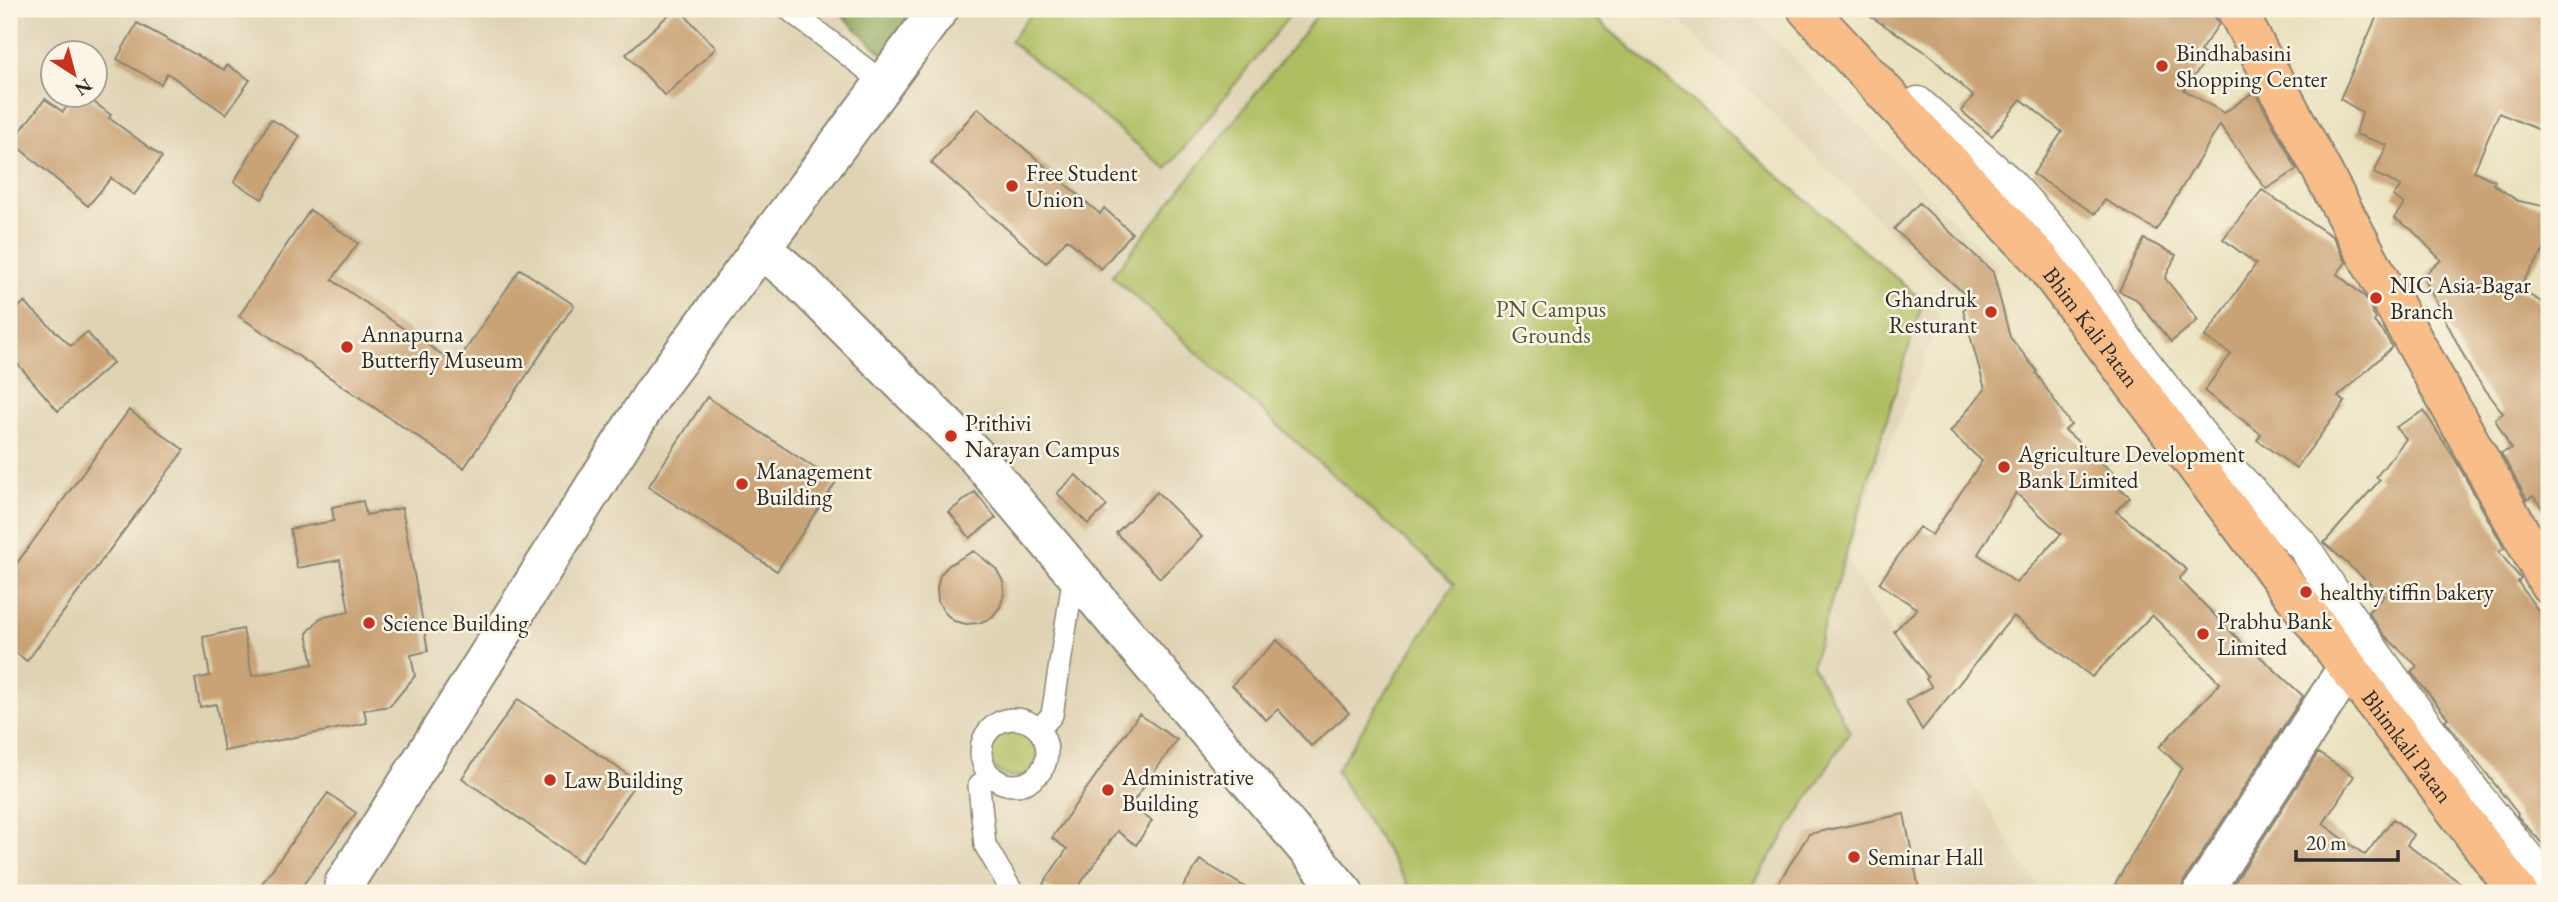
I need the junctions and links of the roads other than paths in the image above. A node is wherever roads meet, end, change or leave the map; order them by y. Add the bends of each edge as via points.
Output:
1 (788, 9) edge
2 (939, 9) edge
3 (1807, 9) edge
4 (1827, 9) edge
5 (2236, 9) edge
6 (884, 83) junction
7 (761, 248) junction
8 (1074, 573) junction
9 (2549, 584) edge
10 (2347, 668) junction
11 (1038, 729) junction
12 (990, 775) junction
13 (344, 884) dead end
14 (2549, 884) edge
15 (1013, 893) edge
16 (1344, 893) edge
17 (2202, 893) edge
18 (2518, 893) edge

1 - 6 lane
2 - 6 street
3 - 10 main road, Bhim Kali Patan via 2040,259
4 - 14 street via 1884,72 2006,180 2069,250 2124,336 2216,455 2304,547 2477,796
5 - 9 main road
6 - 7 street
7 - 8 street via 977,457
7 - 13 street via 654,392
8 - 11 lane via 1052,715
8 - 16 street
10 - 17 street
10 - 18 main road, Bhimkali Patan
11 - 12 lane via 1046,740 1047,755 1034,778 1021,785 1007,785
11 - 12 lane via 1016,718 994,725 981,745
12 - 15 lane via 979,786 985,845

